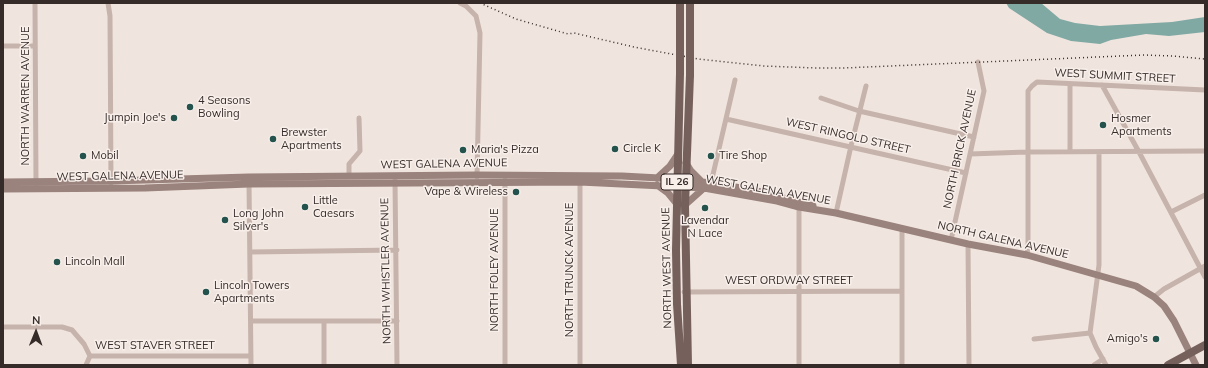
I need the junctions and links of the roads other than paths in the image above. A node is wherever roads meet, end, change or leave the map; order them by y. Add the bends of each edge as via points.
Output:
1 (35, 3) edge
2 (108, 3) edge
3 (460, 3) edge
4 (680, 3) edge
5 (690, 3) edge
6 (3, 46) edge
7 (35, 46) junction
8 (978, 62) dead end
9 (735, 80) dead end
10 (1070, 84) junction
11 (1102, 85) junction
12 (866, 86) dead end
13 (1205, 90) edge
14 (821, 98) dead end
15 (859, 111) junction
16 (359, 118) dead end
17 (726, 119) junction
18 (974, 137) junction
19 (851, 146) junction
20 (1205, 151) edge
21 (1027, 152) junction
22 (1070, 152) junction
23 (1099, 152) junction
24 (1139, 152) junction
25 (678, 154) junction
26 (970, 154) junction
27 (686, 163) junction
28 (966, 172) junction
29 (349, 176) junction
30 (505, 178) junction
31 (580, 178) junction
32 (477, 179) junction
33 (249, 180) junction
34 (395, 180) junction
35 (657, 181) junction
36 (700, 181) junction
37 (3, 182) edge
38 (681, 183) junction
39 (712, 183) junction
40 (36, 185) junction
41 (111, 185) junction
42 (704, 188) junction
43 (3, 189) edge
44 (1205, 196) edge
45 (681, 204) junction
46 (799, 204) junction
47 (1171, 212) junction
48 (836, 213) junction
49 (902, 229) junction
50 (951, 240) junction
51 (968, 244) junction
52 (397, 250) junction
53 (250, 252) junction
54 (1027, 255) junction
55 (1203, 267) edge
56 (1099, 275) junction
57 (1205, 277) edge
58 (681, 291) junction
59 (902, 291) junction
60 (798, 292) junction
61 (1154, 297) junction
62 (251, 321) junction
63 (398, 321) junction
64 (324, 322) junction
65 (3, 327) edge
66 (1090, 333) junction
67 (1034, 339) dead end
68 (1205, 345) edge
69 (1190, 353) junction
70 (90, 356) junction
71 (251, 356) junction
72 (1103, 359) junction
73 (86, 365) edge
74 (251, 365) edge
75 (324, 365) edge
76 (397, 365) edge
77 (505, 365) edge
78 (580, 365) edge
79 (681, 365) edge
80 (688, 365) edge
81 (799, 365) edge
82 (902, 365) edge
83 (969, 365) edge
84 (1094, 365) edge
85 (1106, 365) edge
86 (1168, 365) edge
87 (1196, 365) edge

1 - 7 street, NORTH WARREN AVENUE
2 - 41 street
3 - 32 street via 476,16 480,33
4 - 25 main road, NORTH WEST AVENUE / IL 26, bridge
5 - 27 main road, NORTH WEST AVENUE / IL 26, bridge
6 - 7 street
7 - 40 street, NORTH WARREN AVENUE
8 - 18 street, NORTH BRICK AVENUE via 984,91
9 - 17 street
10 - 11 street, WEST SUMMIT STREET
10 - 21 street, WEST SUMMIT STREET via 1038,82 1028,91
10 - 22 street
11 - 13 street, WEST SUMMIT STREET
11 - 24 street
12 - 15 street
14 - 15 street
15 - 18 street
15 - 19 street
16 - 29 street via 360,151 349,164
17 - 19 street, WEST RINGOLD STREET
17 - 39 street
18 - 26 street, NORTH BRICK AVENUE
19 - 28 street, WEST RINGOLD STREET
19 - 48 street
20 - 24 street
21 - 22 street
21 - 26 street
21 - 54 street
22 - 23 street
23 - 24 street
23 - 56 street
24 - 47 street
25 - 35 main road
25 - 38 main road, NORTH WEST AVENUE / IL 26
26 - 28 street, NORTH BRICK AVENUE
27 - 36 main road
27 - 38 main road, NORTH WEST AVENUE / IL 26
28 - 50 street, NORTH BRICK AVENUE
29 - 33 main road, WEST GALENA AVENUE
29 - 34 main road, WEST GALENA AVENUE
30 - 31 main road, WEST GALENA AVENUE
30 - 32 main road, WEST GALENA AVENUE
30 - 77 street, NORTH FOLEY AVENUE
31 - 35 main road, WEST GALENA AVENUE
31 - 78 street, NORTH TRUNCK AVENUE
32 - 34 main road, WEST GALENA AVENUE
33 - 34 main road, WEST GALENA AVENUE
33 - 41 main road, WEST GALENA AVENUE
33 - 53 street
34 - 52 street, NORTH WHISTLER AVENUE
35 - 38 main road, WEST GALENA AVENUE
35 - 45 main road
36 - 38 main road, WEST GALENA AVENUE
36 - 39 main road, WEST GALENA AVENUE
37 - 40 main road, WEST GALENA AVENUE
38 - 42 main road, WEST GALENA AVENUE
38 - 45 main road, NORTH WEST AVENUE / IL 26
39 - 46 main road, WEST GALENA AVENUE via 753,190
40 - 41 main road, WEST GALENA AVENUE
40 - 43 main road, WEST GALENA AVENUE
42 - 45 main road
42 - 46 main road, WEST GALENA AVENUE
44 - 47 street
45 - 58 main road, NORTH WEST AVENUE / IL 26
46 - 48 main road, WEST GALENA AVENUE
46 - 60 street
47 - 55 street
48 - 49 main road, NORTH GALENA AVENUE
49 - 50 main road, NORTH GALENA AVENUE
49 - 59 street
50 - 51 main road, NORTH GALENA AVENUE
51 - 54 main road, NORTH GALENA AVENUE
51 - 83 street
52 - 53 street
52 - 63 street, NORTH WHISTLER AVENUE
53 - 62 street
54 - 56 main road, NORTH GALENA AVENUE
55 - 57 street
55 - 61 street
56 - 61 main road, NORTH GALENA AVENUE via 1136,286
56 - 66 street
58 - 60 street, WEST ORDWAY STREET
58 - 79 main road, NORTH WEST AVENUE / IL 26
58 - 80 main road, NORTH WEST AVENUE / IL 26
59 - 60 street, WEST ORDWAY STREET
59 - 82 street
60 - 81 street
61 - 69 main road, NORTH GALENA AVENUE via 1174,321
62 - 64 street
62 - 71 street
63 - 64 street
63 - 76 street, NORTH WHISTLER AVENUE
64 - 75 street
65 - 70 street, WEST STAVER STREET via 62,327 72,330
66 - 67 street
66 - 72 street
68 - 69 main road
69 - 86 main road
69 - 87 main road, NORTH GALENA AVENUE
70 - 71 street, WEST STAVER STREET
70 - 73 street
71 - 74 street
72 - 84 street
72 - 85 street

